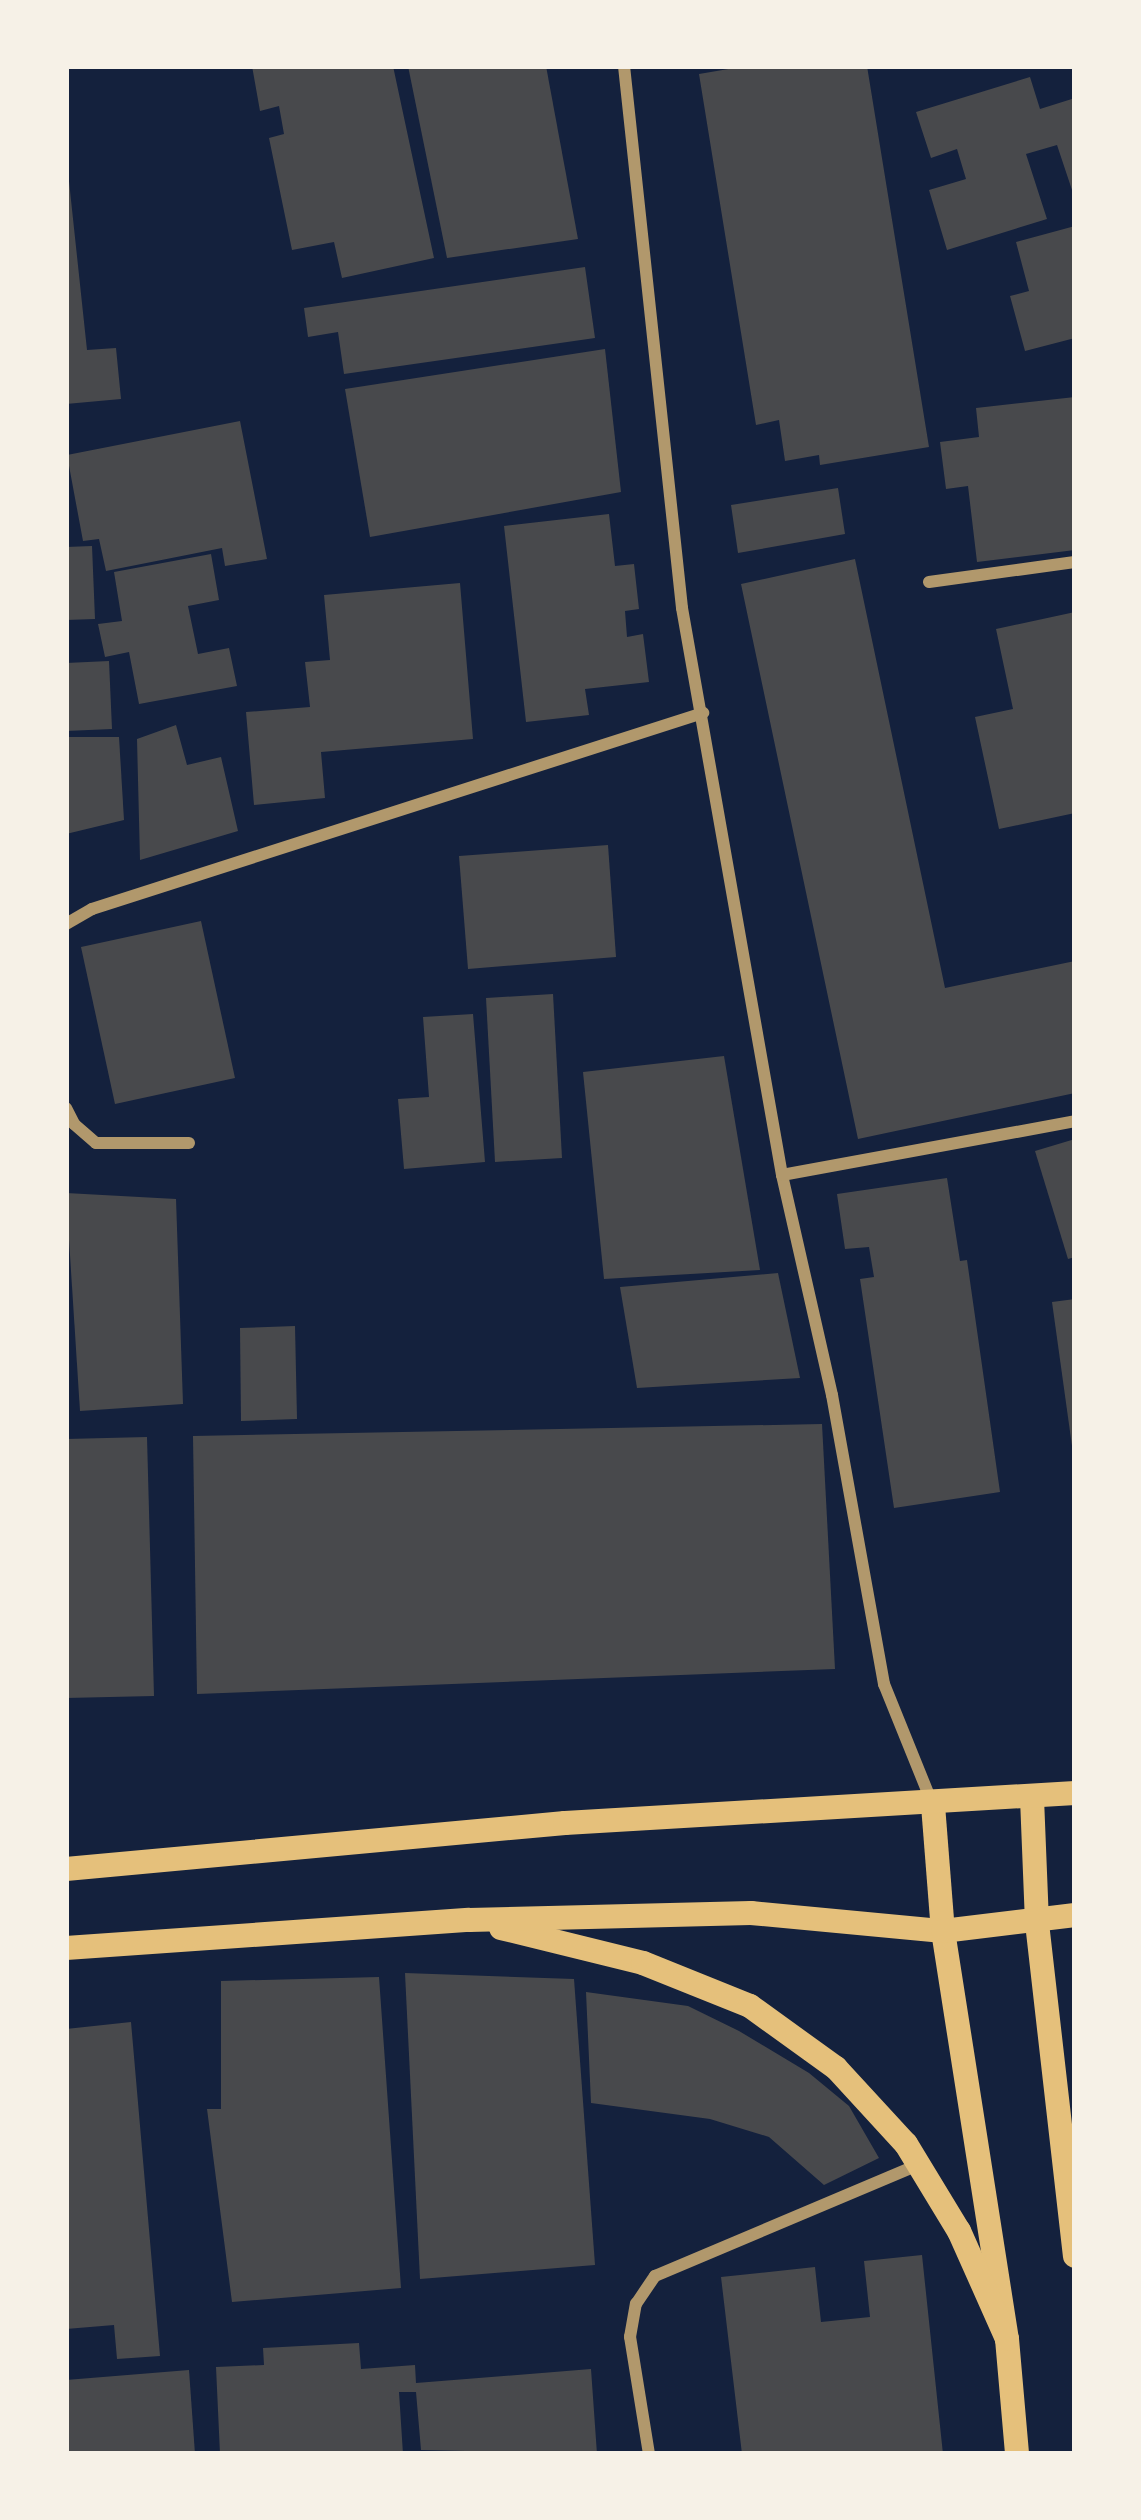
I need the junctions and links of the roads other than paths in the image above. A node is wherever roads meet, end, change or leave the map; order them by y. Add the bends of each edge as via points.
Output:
1 (625, 66) edge
2 (1075, 562) edge
3 (929, 581) dead end
4 (703, 713) junction
5 (66, 924) edge
6 (66, 1108) edge
7 (1075, 1121) edge
8 (189, 1143) dead end
9 (782, 1175) junction
10 (1075, 1793) edge
11 (1032, 1798) junction
12 (933, 1805) junction
13 (66, 1868) edge
14 (1075, 1915) edge
15 (470, 1920) junction
16 (1037, 1923) junction
17 (943, 1931) junction
18 (66, 1948) edge
19 (916, 2166) junction
20 (1075, 2256) edge
21 (1007, 2339) junction
22 (649, 2454) edge
23 (1017, 2454) edge

1 - 4 street via 664,467
2 - 3 street
4 - 5 street
4 - 9 street
6 - 8 street via 96,1143
7 - 9 street
9 - 12 street via 884,1684
10 - 11 main road
11 - 12 main road
11 - 16 main road
12 - 13 main road via 565,1823
12 - 17 main road
14 - 16 main road
15 - 17 main road via 751,1913
15 - 18 main road
15 - 19 main road via 643,1963 750,2006 836,2068 906,2144
16 - 17 main road
16 - 20 main road
17 - 21 main road
19 - 21 main road via 959,2231
19 - 22 street via 655,2276 636,2304 630,2336
21 - 23 main road

